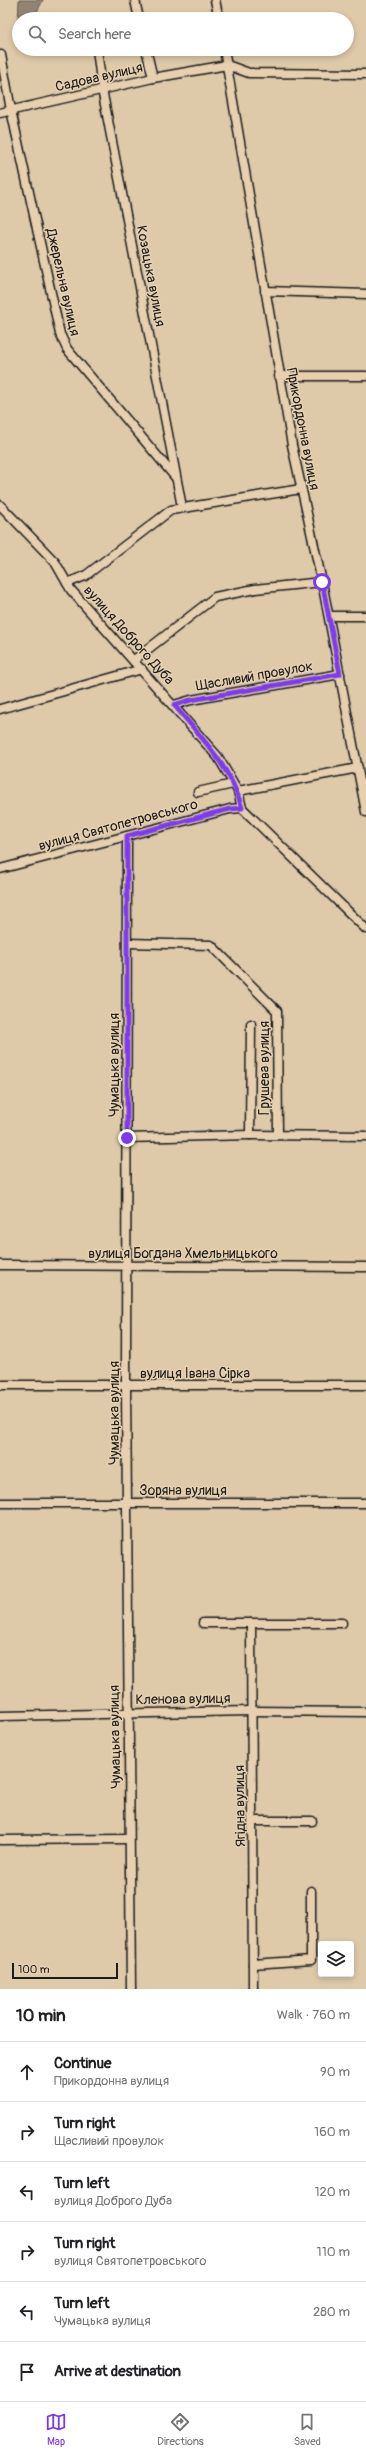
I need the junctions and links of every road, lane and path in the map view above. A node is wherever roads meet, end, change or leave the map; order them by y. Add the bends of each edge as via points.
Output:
1 (135, 0) edge
2 (216, 0) edge
3 (138, 12) edge
4 (218, 12) edge
5 (1, 55) edge
6 (98, 56) edge
7 (148, 56) edge
8 (225, 56) edge
9 (227, 65) junction
10 (366, 74) edge
11 (153, 78) junction
12 (102, 89) junction
13 (11, 110) junction
14 (0, 113) edge
15 (265, 291) junction
16 (366, 294) edge
17 (279, 376) junction
18 (366, 376) edge
19 (176, 478) junction
20 (301, 489) junction
21 (0, 505) edge
22 (182, 507) junction
23 (322, 582) junction
24 (67, 583) junction
25 (329, 616) junction
26 (366, 616) edge
27 (134, 660) junction
28 (142, 669) junction
29 (340, 674) junction
30 (174, 705) junction
31 (0, 709) edge
32 (358, 768) junction
33 (233, 784) junction
34 (238, 791) junction
35 (198, 792) dead end
36 (242, 808) junction
37 (366, 812) edge
38 (127, 836) junction
39 (0, 869) edge
40 (366, 929) edge
41 (127, 943) junction
42 (251, 1024) dead end
43 (250, 1135) junction
44 (278, 1135) junction
45 (366, 1136) edge
46 (127, 1138) junction
47 (0, 1265) edge
48 (127, 1266) junction
49 (366, 1267) edge
50 (0, 1385) edge
51 (366, 1385) edge
52 (126, 1386) junction
53 (0, 1503) edge
54 (127, 1503) junction
55 (366, 1504) edge
56 (203, 1624) dead end
57 (251, 1624) junction
58 (342, 1624) dead end
59 (251, 1711) junction
60 (366, 1712) edge
61 (128, 1713) junction
62 (0, 1716) edge
63 (254, 1821) junction
64 (312, 1821) dead end
65 (130, 1839) junction
66 (0, 1840) edge
67 (311, 1891) dead end
68 (253, 1964) junction
69 (131, 1989) edge
70 (253, 1989) edge

1 - 3 street
2 - 4 street
5 - 13 street, Джерельна вулиця
6 - 12 street, Козацька вулиця
7 - 11 street
8 - 9 street, Прикордонна вулиця
9 - 10 street via 249,73
9 - 11 street, Садова вулиця
9 - 15 street, Прикордонна вулиця
11 - 12 street, Садова вулиця
12 - 13 street, Садова вулиця
12 - 19 street, Козацька вулиця
13 - 14 street, Садова вулиця
13 - 19 street, Джерельна вулиця via 60,334 66,349
15 - 16 street
15 - 17 street, Прикордонна вулиця
17 - 18 street
17 - 20 street, Прикордонна вулиця
19 - 22 street, Козацька вулиця
20 - 22 street
20 - 23 street, Прикордонна вулиця
21 - 24 street, вулиця Доброго Дуба via 54,562
22 - 24 street via 165,514 85,576
23 - 25 street, Прикордонна вулиця
23 - 27 street via 256,589 215,597
24 - 27 street, вулиця Доброго Дуба
25 - 26 street
25 - 29 street, Прикордонна вулиця
27 - 28 street, вулиця Доброго Дуба
28 - 30 street, вулиця Доброго Дуба
28 - 31 street
29 - 30 street, Щасливий провулок
29 - 32 street, Прикордонна вулиця
30 - 33 street, вулиця Доброго Дуба via 218,757
32 - 34 street
32 - 37 street, Прикордонна вулиця
33 - 34 street, вулиця Доброго Дуба
33 - 35 street
34 - 36 street, вулиця Доброго Дуба
36 - 38 street, вулиця Святопетровського
36 - 40 street
38 - 39 street, вулиця Святопетровського
38 - 41 street, Чумацька вулиця
41 - 44 street, Грушева вулиця via 211,945 277,1011
41 - 46 street, Чумацька вулиця
42 - 43 street
43 - 44 street, Грушева вулиця
43 - 46 street, Грушева вулиця
44 - 45 street, Грушева вулиця
46 - 48 street, Чумацька вулиця
47 - 48 street, вулиця Богдана Хмельницького
48 - 49 street, вулиця Богдана Хмельницького
48 - 52 street, Чумацька вулиця
50 - 52 street, вулиця Івана Сірка
51 - 52 street, вулиця Івана Сірка
52 - 54 street, Чумацька вулиця
53 - 54 street, Зоряна вулиця
54 - 55 street, Зоряна вулиця
54 - 61 street, Чумацька вулиця
56 - 57 street
57 - 58 street
57 - 59 street, Ягідна вулиця
59 - 60 street, Кленова вулиця
59 - 61 street, Кленова вулиця
59 - 63 street, Ягідна вулиця
61 - 62 street, Кленова вулиця
61 - 65 street, Чумацька вулиця
63 - 64 street
63 - 68 street, Ягідна вулиця
65 - 66 street
65 - 69 street, Чумацька вулиця
67 - 68 street via 311,1960
68 - 70 street, Ягідна вулиця

